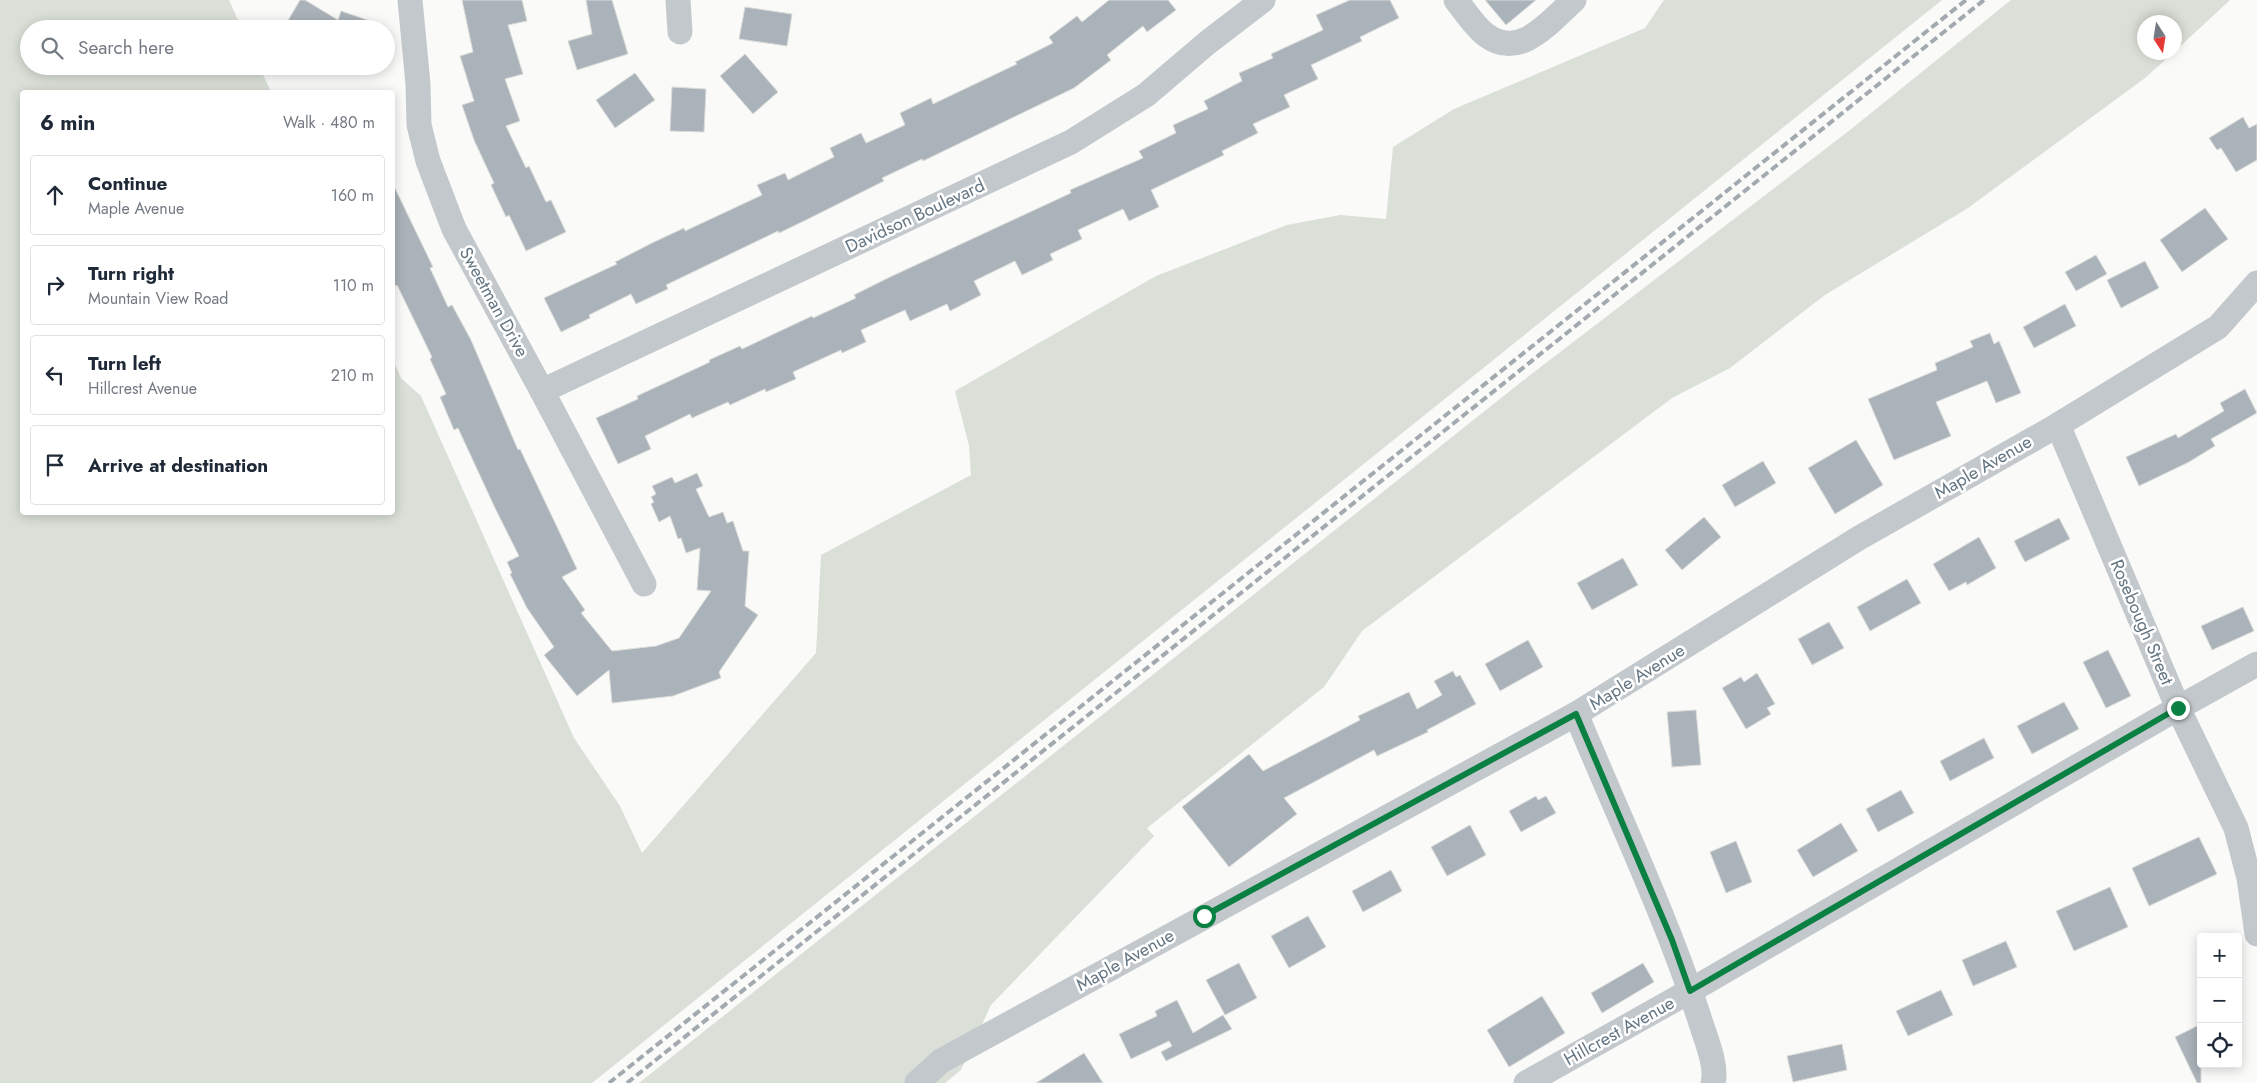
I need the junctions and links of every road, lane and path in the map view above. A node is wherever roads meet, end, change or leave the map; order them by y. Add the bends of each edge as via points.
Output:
1 (410, 0) edge
2 (678, 0) edge
3 (1263, 0) edge
4 (1456, 0) edge
5 (1574, 0) edge
6 (680, 32) dead end
7 (2257, 283) edge
8 (542, 391) junction
9 (2058, 425) junction
10 (644, 584) dead end
11 (2257, 664) edge
12 (2178, 708) junction
13 (1576, 714) junction
14 (2257, 934) edge
15 (1690, 991) junction
16 (918, 1083) edge
17 (1526, 1083) edge
18 (1714, 1083) edge

1 - 8 street, Sweetman Drive via 419,125 428,161 454,230
2 - 6 street
3 - 8 street, Davidson Boulevard via 1146,95 1071,142
4 - 5 street via 1486,35 1502,44 1512,44 1532,36
7 - 9 street, Maple Avenue via 2218,327
8 - 10 street, Sweetman Drive
9 - 12 street, Rosebough Street
9 - 13 street, Maple Avenue via 1859,538
11 - 12 street, Hillcrest Avenue
12 - 14 street, Rosebough Street via 2236,828 2249,878
12 - 15 street, Hillcrest Avenue
13 - 15 street via 1672,940
13 - 16 street, Maple Avenue via 941,1061
15 - 17 street, Hillcrest Avenue
15 - 18 street via 1716,1075

